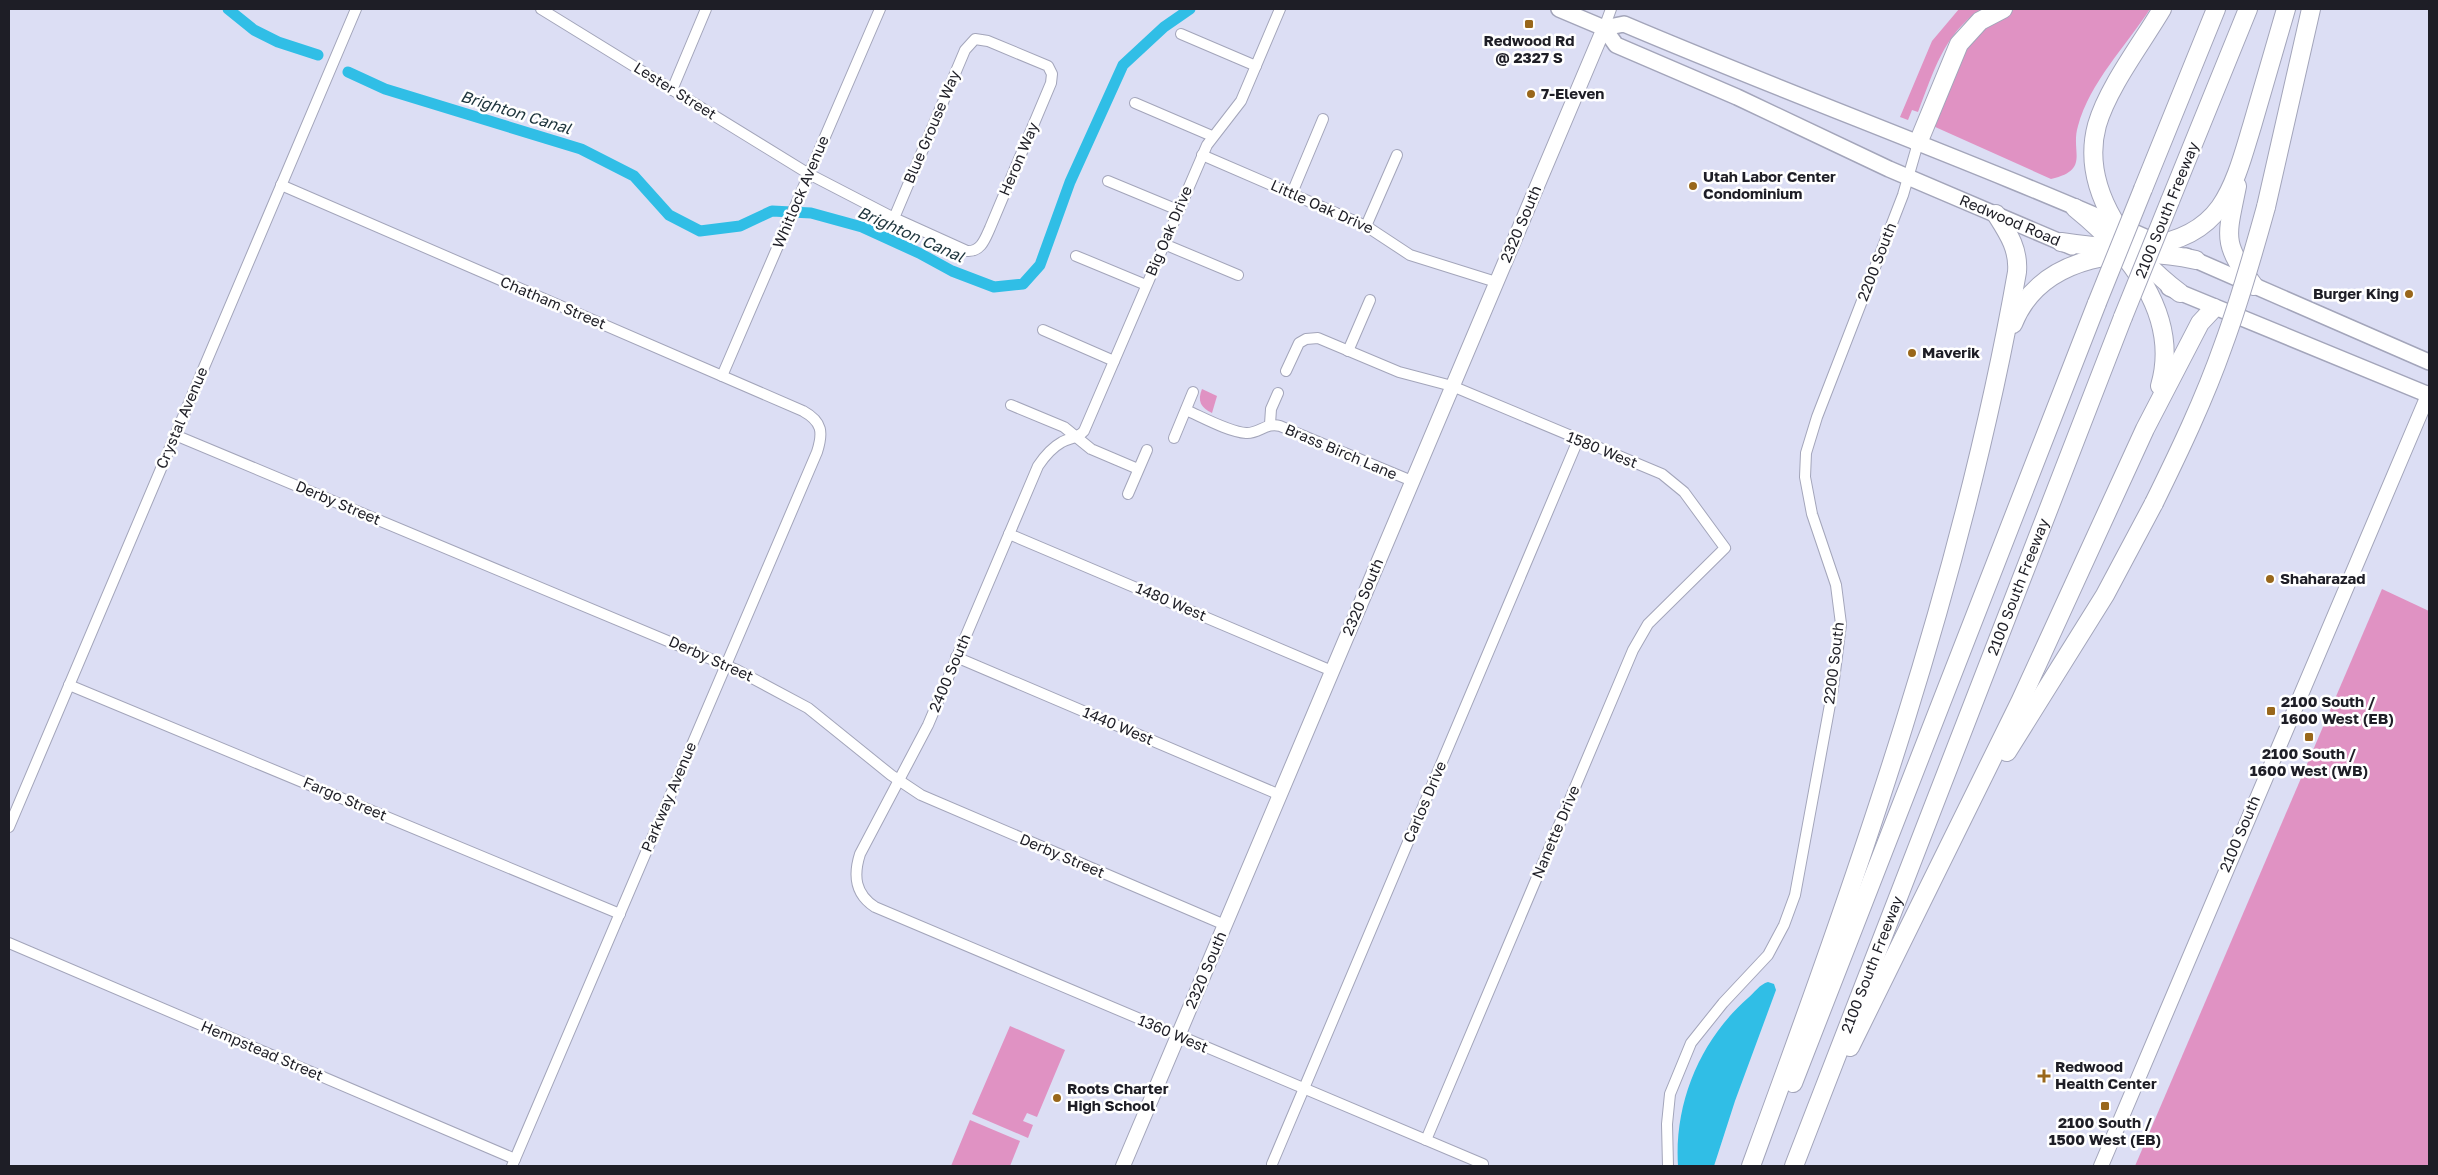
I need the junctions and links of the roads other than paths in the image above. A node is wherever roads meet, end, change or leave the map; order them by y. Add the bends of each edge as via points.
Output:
1 (356, 9) edge
2 (541, 9) edge
3 (706, 9) edge
4 (880, 9) edge
5 (1280, 9) edge
6 (1559, 9) edge
7 (1611, 9) edge
8 (2003, 9) edge
9 (2162, 9) edge
10 (2216, 9) edge
11 (2248, 9) edge
12 (2286, 9) edge
13 (2311, 9) edge
14 (1604, 28) junction
15 (1181, 34) dead end
16 (975, 39) joint
17 (1256, 66) junction
18 (672, 90) junction
19 (1135, 103) dead end
20 (1323, 119) dead end
21 (1212, 136) junction
22 (1918, 143) junction
23 (2246, 146) junction
24 (1397, 155) dead end
25 (1202, 156) junction
26 (809, 174) junction
27 (1908, 177) junction
28 (1108, 181) dead end
29 (281, 185) junction
30 (1292, 193) junction
31 (2075, 208) junction
32 (1178, 210) junction
33 (1996, 214) junction
34 (894, 218) junction
35 (1366, 226) junction
36 (2118, 226) junction
37 (2061, 242) junction
38 (1164, 244) junction
39 (2159, 244) junction
40 (977, 250) joint
41 (2128, 251) junction
42 (1076, 256) dead end
43 (2100, 258) junction
44 (2196, 260) junction
45 (1238, 275) dead end
46 (2140, 276) junction
47 (1496, 282) junction
48 (1146, 285) junction
49 (2254, 286) junction
50 (2180, 293) junction
51 (1370, 300) dead end
52 (2214, 308) junction
53 (1043, 330) dead end
54 (1348, 350) junction
55 (1114, 361) junction
56 (2429, 362) edge
57 (1999, 367) junction
58 (1286, 371) dead end
59 (722, 376) junction
60 (1452, 386) junction
61 (1193, 392) dead end
62 (1278, 393) dead end
63 (2429, 394) edge
64 (1011, 405) dead end
65 (1186, 410) junction
66 (1270, 424) junction
67 (820, 426) joint
68 (2145, 429) junction
69 (175, 435) junction
70 (1076, 438) junction
71 (1174, 438) dead end
72 (1578, 440) junction
73 (1146, 450) dead end
74 (1138, 469) junction
75 (1412, 481) junction
76 (1128, 494) dead end
77 (1010, 534) junction
78 (1725, 548) joint
79 (956, 657) junction
80 (726, 664) junction
81 (1332, 671) junction
82 (69, 684) junction
83 (899, 781) junction
84 (1280, 795) junction
85 (9, 827) edge
86 (1959, 828) junction
87 (864, 900) joint
88 (620, 914) junction
89 (1225, 925) junction
90 (9, 943) edge
91 (1178, 1036) junction
92 (1304, 1089) junction
93 (1814, 1113) junction
94 (1426, 1140) junction
95 (513, 1162) edge
96 (1272, 1164) dead end
97 (1483, 1164) dead end
98 (1123, 1166) edge
99 (1668, 1166) edge
100 (1750, 1166) edge
101 (1761, 1166) edge
102 (1794, 1166) edge
103 (2101, 1166) edge

1 - 29 street, Crystal Avenue
2 - 18 street, Lester Street
3 - 18 street
4 - 26 street, Whitlock Avenue
5 - 17 street, Big Oak Drive
6 - 14 main road, Redwood Road
7 - 14 street
8 - 22 highway via 1980,21 1959,44
9 - 36 highway via 2108,100 2095,136 2098,182
10 - 101 highway, 2100 South Freeway, bridge via 2097,303
11 - 93 highway, 2100 South Freeway, bridge via 2123,317
12 - 23 highway
13 - 86 highway, bridge via 2249,269 2190,428 2105,596
14 - 22 main road, Redwood Road via 1624,24 1768,85
14 - 27 main road, Redwood Road via 1616,45
14 - 47 street, 2320 South
15 - 17 street
16 - 34 street, Blue Grouse Way via 965,50
16 - 40 street, Heron Way via 988,41 1048,66 1052,74 990,228
17 - 21 street, Big Oak Drive via 1238,106
18 - 26 street, Lester Street
19 - 21 street
20 - 30 street
21 - 25 street, Big Oak Drive
22 - 27 street, 2200 South
22 - 31 main road, Redwood Road
23 - 39 highway via 2227,196 2216,212 2194,230
23 - 49 highway via 2228,242
24 - 35 street
25 - 30 street, Little Oak Drive
25 - 32 street, Big Oak Drive
26 - 34 street, Lester Street
26 - 59 street, Whitlock Avenue
27 - 33 main road, Redwood Road
27 - 99 street, 2200 South via 1806,453 1804,478 1807,494 1836,585 1841,624 1833,688 1795,895 1768,955 1723,1002 1688,1050 1670,1094
28 - 32 street
29 - 59 street, Chatham Street
29 - 69 street, Crystal Avenue
30 - 35 street, Little Oak Drive
31 - 36 main road, Redwood Road
31 - 41 highway
32 - 38 street, Big Oak Drive
33 - 37 main road, Redwood Road
33 - 57 highway via 2014,246 2018,265
34 - 40 street, Lester Street via 963,250
35 - 47 street, Little Oak Drive via 1410,255
36 - 39 main road, Redwood Road
36 - 41 highway
37 - 41 highway
37 - 43 main road, Redwood Road
38 - 45 street
38 - 48 street, Big Oak Drive
39 - 41 highway
39 - 44 main road, Redwood Road
41 - 43 highway
41 - 44 highway
41 - 46 highway
41 - 50 highway
42 - 48 street
43 - 46 main road, Redwood Road
43 - 57 highway via 2065,268 2034,289 2019,310
44 - 49 main road, Redwood Road
46 - 50 main road, Redwood Road
46 - 68 highway via 2159,318 2165,349 2161,383
47 - 60 street, 2320 South
48 - 55 street, Big Oak Drive
49 - 56 main road, Redwood Road
50 - 52 main road, Redwood Road
51 - 54 street
52 - 63 main road, Redwood Road
52 - 68 highway via 2200,323
53 - 55 street
54 - 58 street, 1580 West via 1318,338 1306,339 1296,347
54 - 60 street, 1580 West via 1399,372
55 - 70 street, Big Oak Drive via 1086,428
57 - 100 highway via 1915,695
59 - 67 street, Chatham Street via 803,412
60 - 72 street, 1580 West
60 - 75 street, 2320 South
61 - 65 street
62 - 66 street via 1271,408
63 - 103 street, 2100 South
64 - 70 street via 1064,427
65 - 66 street, Brass Birch Lane via 1241,433 1252,433
65 - 71 street
66 - 75 street, Brass Birch Lane
67 - 80 street, Parkway Avenue via 821,436 816,452
68 - 86 highway via 2028,686
69 - 80 street, Derby Street
69 - 82 street, Crystal Avenue
70 - 74 street via 1090,449
70 - 77 street, 2400 South via 1062,442 1044,457
72 - 78 street, 1580 West via 1662,474 1684,492
72 - 92 street, Carlos Drive
73 - 74 street
74 - 76 street
75 - 81 street, 2320 South
77 - 79 street, 2400 South
77 - 81 street, 1480 West
78 - 94 street, Nanette Drive via 1648,624 1633,650
79 - 83 street, 2400 South via 928,725
79 - 84 street, 1440 West
80 - 83 street, Derby Street via 808,708
80 - 88 street, Parkway Avenue
81 - 84 street, 2320 South
82 - 85 street, Crystal Avenue
82 - 88 street, Fargo Street
83 - 87 street, 2400 South via 856,865 855,876
83 - 89 street, Derby Street via 933,801
84 - 89 street, 2320 South
86 - 93 highway via 1872,1006
87 - 91 street, 1360 West
88 - 95 street, Parkway Avenue
89 - 91 street, 2320 South
90 - 95 street, Hempstead Street
91 - 92 street, 1360 West
91 - 98 street, 2320 South
92 - 94 street, 1360 West
92 - 96 street, Carlos Drive
93 - 102 highway, 2100 South Freeway
94 - 97 street, 1360 West

